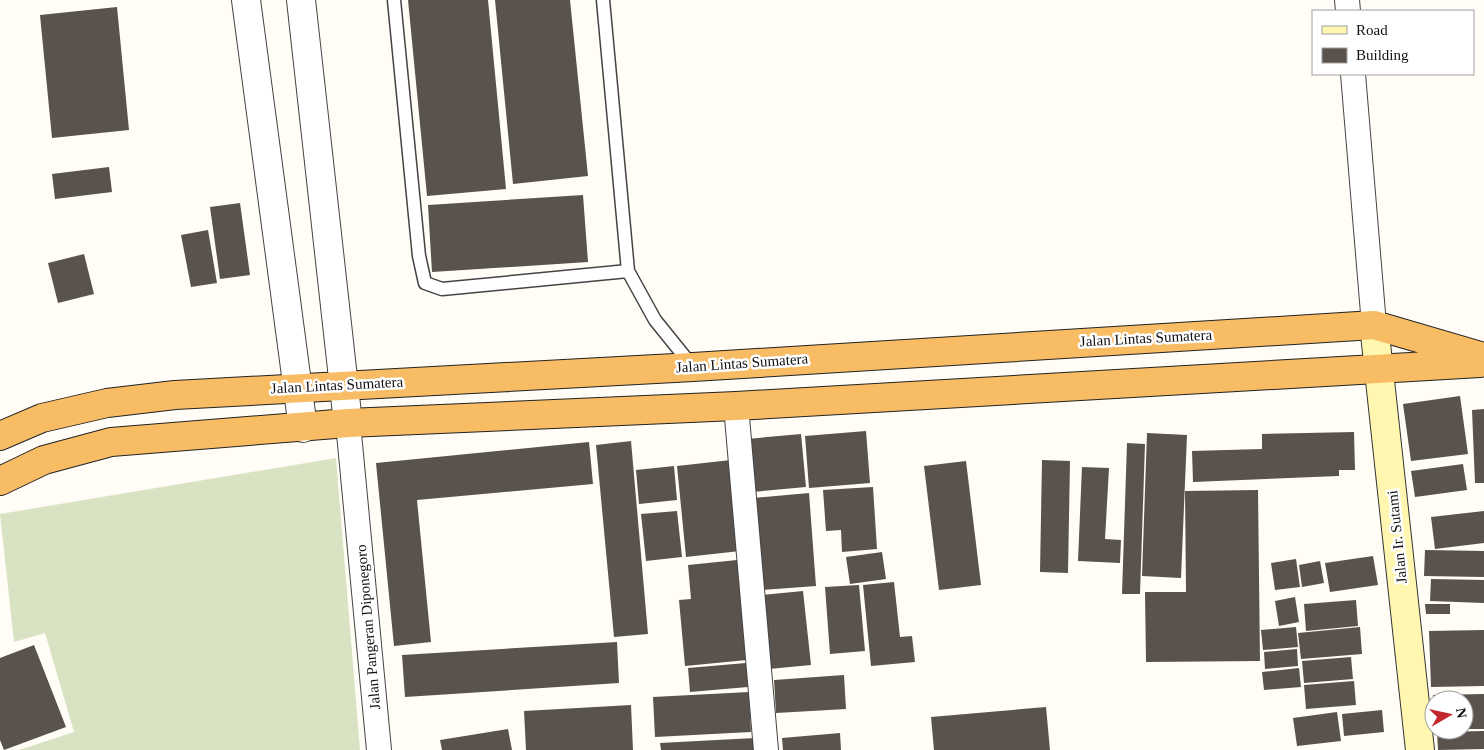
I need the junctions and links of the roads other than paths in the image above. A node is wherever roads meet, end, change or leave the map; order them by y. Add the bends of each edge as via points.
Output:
1 (246, 0) edge
2 (301, 0) edge
3 (394, 0) edge
4 (603, 0) edge
5 (1353, 75) edge
6 (628, 271) junction
7 (1374, 325) junction
8 (1484, 357) edge
9 (1484, 362) edge
10 (693, 367) junction
11 (1379, 369) junction
12 (345, 384) junction
13 (298, 387) junction
14 (736, 406) junction
15 (348, 424) junction
16 (303, 428) junction
17 (0, 436) edge
18 (0, 481) edge
19 (380, 750) edge
20 (766, 750) edge
21 (1420, 750) edge

1 - 13 street
2 - 12 street
3 - 6 lane via 419,256 425,283 442,289
4 - 6 lane
5 - 7 street
6 - 10 lane via 655,320
7 - 8 highway, Jalan Lintas Sumatera
7 - 10 highway, Jalan Lintas Sumatera
7 - 11 main road, Jalan Ir. Sutami
9 - 11 highway
10 - 12 highway, Jalan Lintas Sumatera
11 - 14 highway
11 - 21 main road, Jalan Ir. Sutami
12 - 13 highway, Jalan Lintas Sumatera
12 - 15 street
13 - 16 street
13 - 17 highway, Jalan Lintas Sumatera via 107,403 42,418
14 - 15 highway
14 - 20 street
15 - 16 highway
15 - 19 street, Jalan Pangeran Diponegoro
16 - 18 highway via 111,442 44,460

